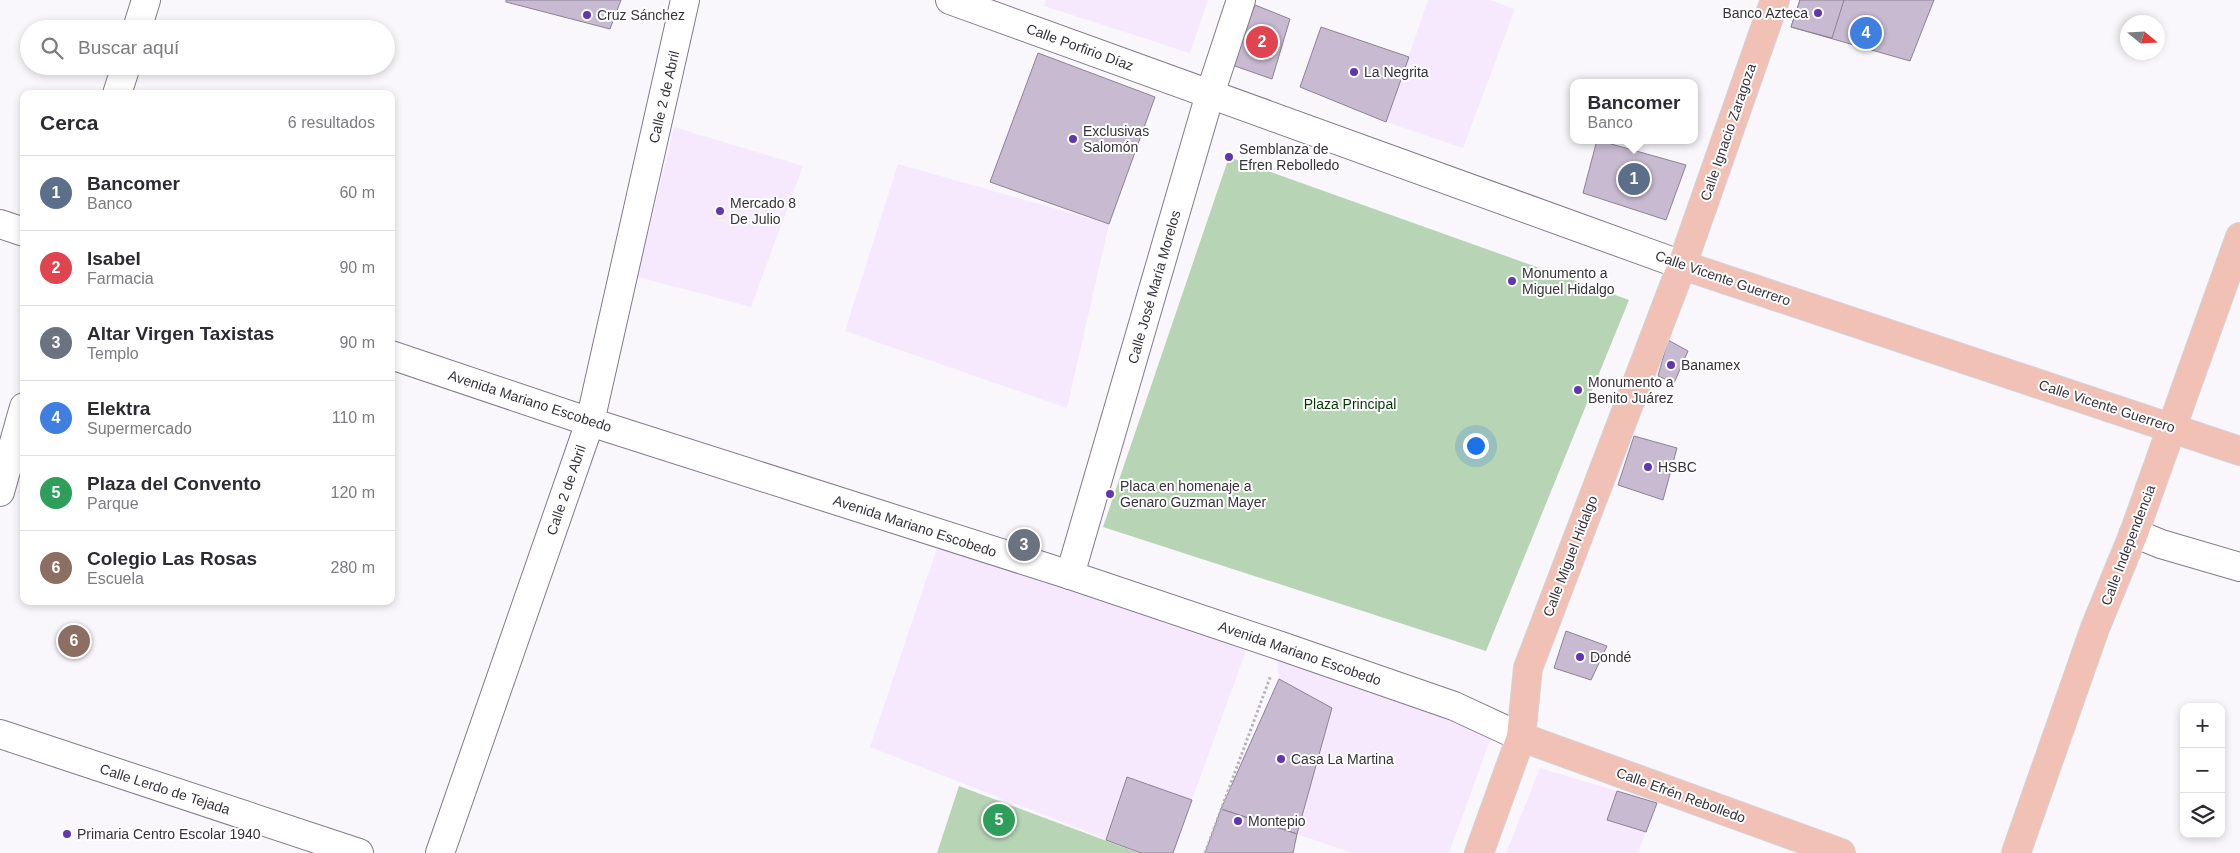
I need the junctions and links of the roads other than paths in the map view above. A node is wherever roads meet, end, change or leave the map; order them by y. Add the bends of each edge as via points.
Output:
1 (146, 0) edge
2 (685, 0) edge
3 (950, 0) edge
4 (1241, 0) edge
5 (1775, 0) edge
6 (140, 20) edge
7 (123, 75) edge
8 (118, 90) edge
9 (1210, 94) junction
10 (0, 224) edge
11 (20, 231) edge
12 (2240, 237) edge
13 (1682, 265) junction
14 (395, 356) edge
15 (20, 421) edge
16 (590, 422) junction
17 (2172, 428) junction
18 (2240, 452) edge
19 (0, 492) edge
20 (2134, 533) junction
21 (2240, 567) edge
22 (1070, 575) junction
23 (0, 734) edge
24 (1521, 737) junction
25 (359, 853) edge
26 (440, 853) edge
27 (1479, 853) edge
28 (1841, 853) edge
29 (2016, 853) edge

1 - 6 street
2 - 16 street, Calle 2 de Abril
3 - 9 street, Calle Porfirio Díaz
4 - 9 street, Calle José María Morelos
5 - 13 main road, Calle Ignacio Zaragoza
7 - 8 street
9 - 13 street, Calle Vicente Guerrero
9 - 22 street, Calle José María Morelos
10 - 11 street
12 - 17 main road, Calle Independencia
13 - 17 main road, Calle Vicente Guerrero
13 - 24 main road, Calle Miguel Hidalgo via 1528,668
14 - 16 street, Avenida Mariano Escobedo
15 - 19 street
16 - 22 street, Avenida Mariano Escobedo
16 - 26 street, Calle 2 de Abril
17 - 18 main road, Calle Vicente Guerrero
17 - 20 main road, Calle Independencia
20 - 21 street
20 - 29 main road, Calle Independencia via 2095,628
22 - 24 street, Avenida Mariano Escobedo via 1454,706
23 - 25 street, Calle Lerdo de Tejada
24 - 27 main road, Calle Miguel Hidalgo
24 - 28 main road, Calle Efrén Rebolledo

